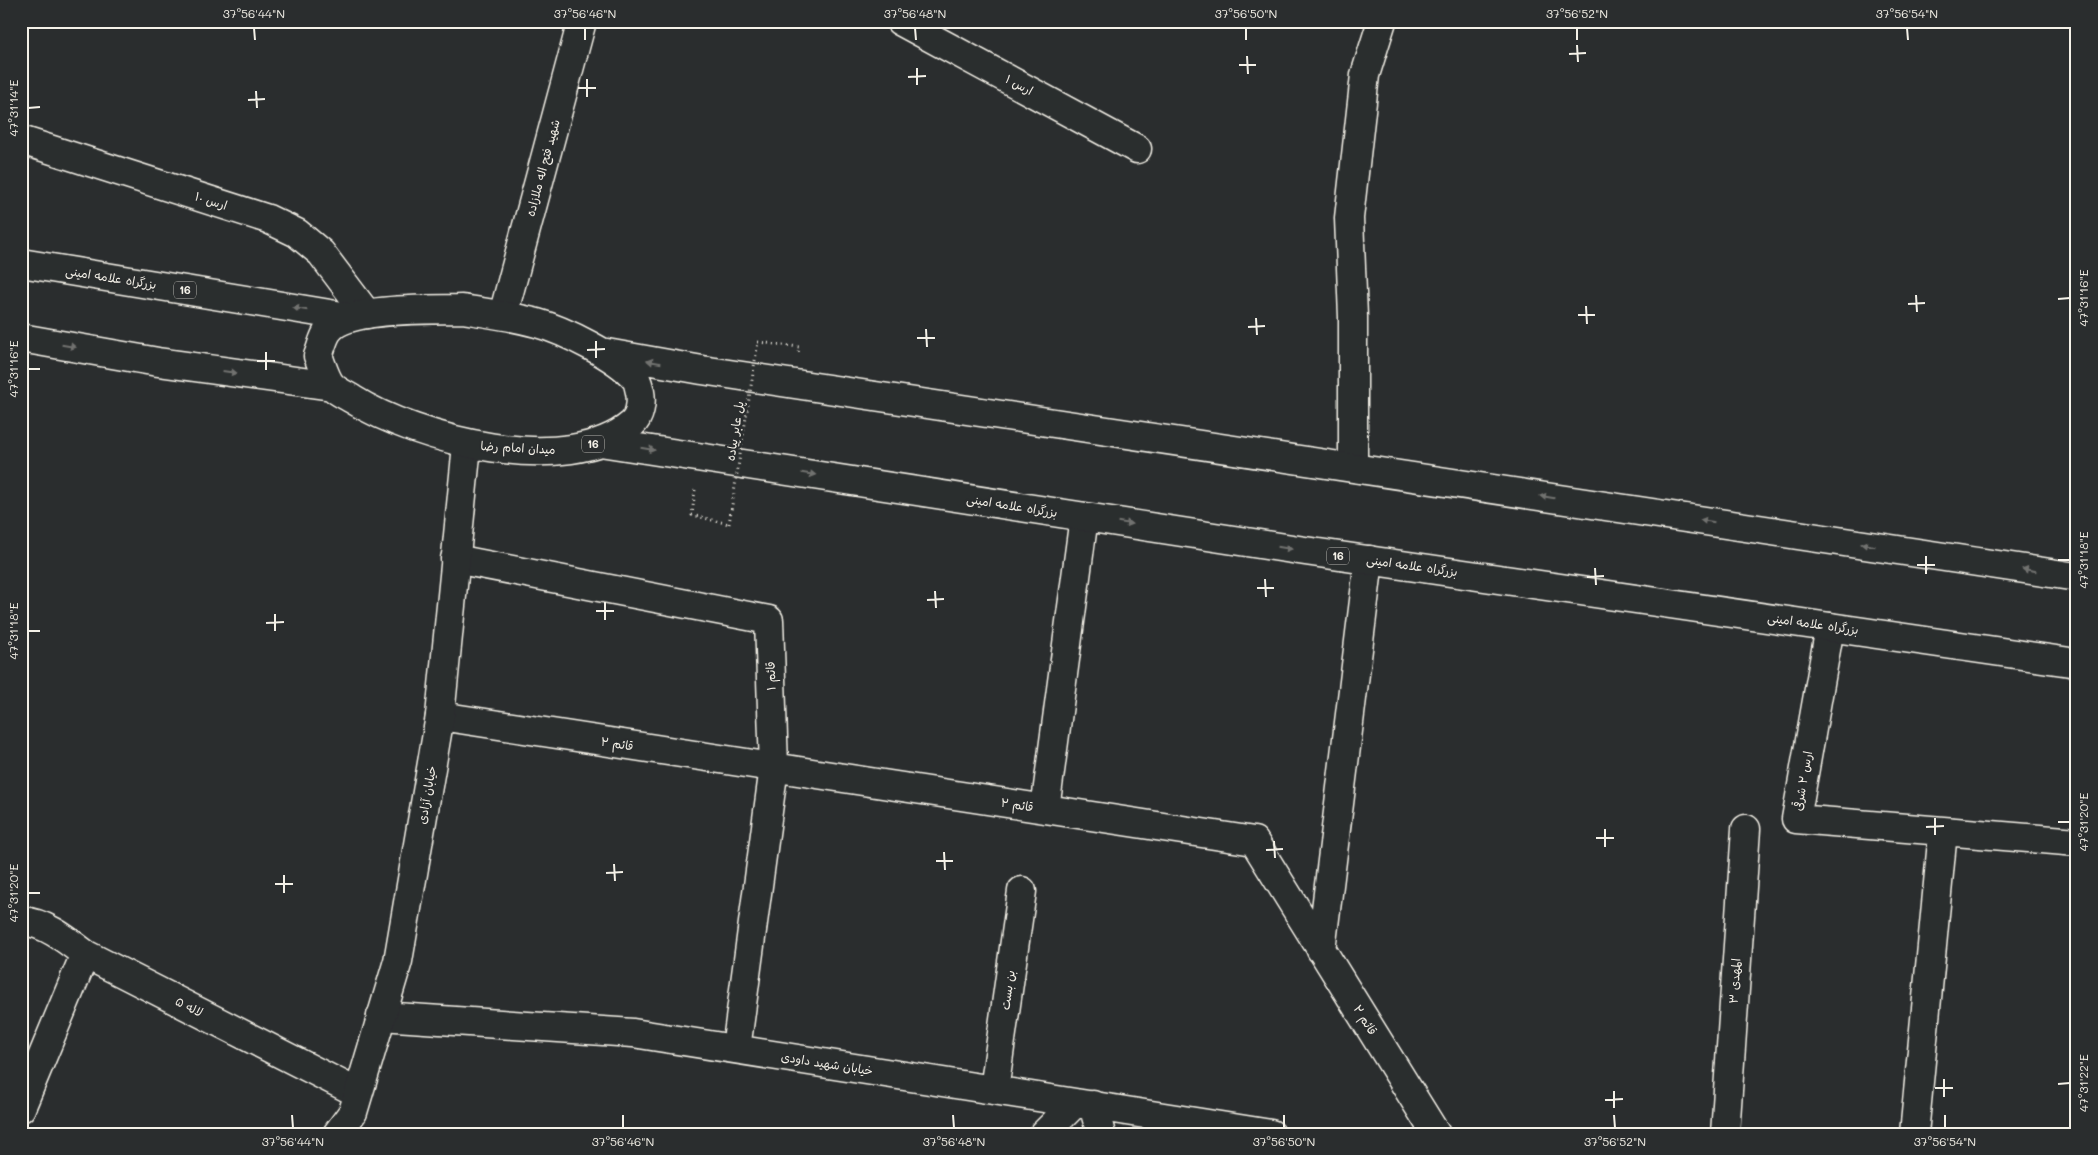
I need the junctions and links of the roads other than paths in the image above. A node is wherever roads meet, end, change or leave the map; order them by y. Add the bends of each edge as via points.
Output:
1 (582, 21) edge
2 (900, 21) edge
3 (1382, 21) edge
4 (21, 140) edge
5 (1137, 149) dead end
6 (21, 263) edge
7 (503, 315) junction
8 (358, 316) junction
9 (21, 338) edge
10 (601, 352) junction
11 (332, 386) junction
12 (600, 442) junction
13 (467, 445) junction
14 (1353, 467) junction
15 (1084, 517) junction
16 (455, 560) junction
17 (1369, 560) junction
18 (2077, 577) edge
19 (1830, 627) junction
20 (2077, 662) edge
21 (440, 716) junction
22 (774, 768) junction
23 (1045, 809) junction
24 (1746, 829) dead end
25 (1943, 831) junction
26 (2077, 842) edge
27 (1022, 891) dead end
28 (21, 921) edge
29 (1322, 950) junction
30 (85, 954) junction
31 (381, 1016) junction
32 (736, 1049) junction
33 (994, 1090) junction
34 (358, 1093) junction
35 (1084, 1104) junction
36 (21, 1108) edge
37 (337, 1134) edge
38 (1044, 1134) edge
39 (1101, 1134) edge
40 (1271, 1134) edge
41 (1436, 1134) edge
42 (1725, 1134) edge
43 (1914, 1134) edge

1 - 7 main road, شهید فتح اله ملازاده
2 - 5 main road, ارس ۱
3 - 14 main road via 1365,75 1349,218 1354,317
4 - 8 main road, ارس ۱۰ via 268,219 297,233 321,253
8 -> 6 main road, بزرگراه علامه امینی / 16
7 - 8 main road, میدان امام رضا / 16 via 462,310 390,311
7 - 10 main road, میدان امام رضا / 16 via 539,323
8 - 11 main road, میدان امام رضا / 16 via 328,331 318,356
9 -> 11 main road, 16 via 158,362
10 - 12 main road, میدان امام رضا / 16 via 636,379 642,401 634,422
14 -> 10 main road, 16 via 721,373
11 - 13 main road, میدان امام رضا / 16 via 388,419
12 - 13 main road, میدان امام رضا / 16 via 552,451
12 -> 15 main road, بزرگراه علامه امینی / 16
13 - 16 main road, خیابان آزادی
18 -> 14 main road, 16
15 -> 17 main road, بزرگراه علامه امینی / 16
15 - 23 main road
16 - 21 main road, خیابان آزادی
16 - 22 main road, قائم ۱ via 769,620
17 - 19 main road, بزرگراه علامه امینی / 16
17 - 29 main road
19 - 20 main road, بزرگراه علامه امینی / 16
19 - 25 main road, ارس ۲ شرقی via 1796,819
21 - 22 main road, قائم ۲
21 - 31 main road, خیابان آزادی via 398,961
22 - 23 main road, قائم ۲
22 - 32 main road, قائم ۱
23 - 29 main road, قائم ۲ via 1254,841
24 - 42 main road, المهدی ۳
25 - 26 main road, ارس ۲ شرقی
25 - 43 main road
27 - 33 main road, بن بست
28 - 30 main road, لاله ۵ via 59,934
29 - 41 main road, قائم ۲
30 - 34 main road, لاله ۵
30 - 36 main road
31 - 32 main road, خیابان شهید داودی via 633,1033
31 - 34 main road, خیابان آزادی
32 - 33 main road, خیابان شهید داودی
33 - 35 main road, خیابان شهید داودی
34 - 37 main road, خیابان آزادی via 353,1112
35 - 38 main road
35 - 39 main road
35 - 40 main road, خیابان شهید داودی

